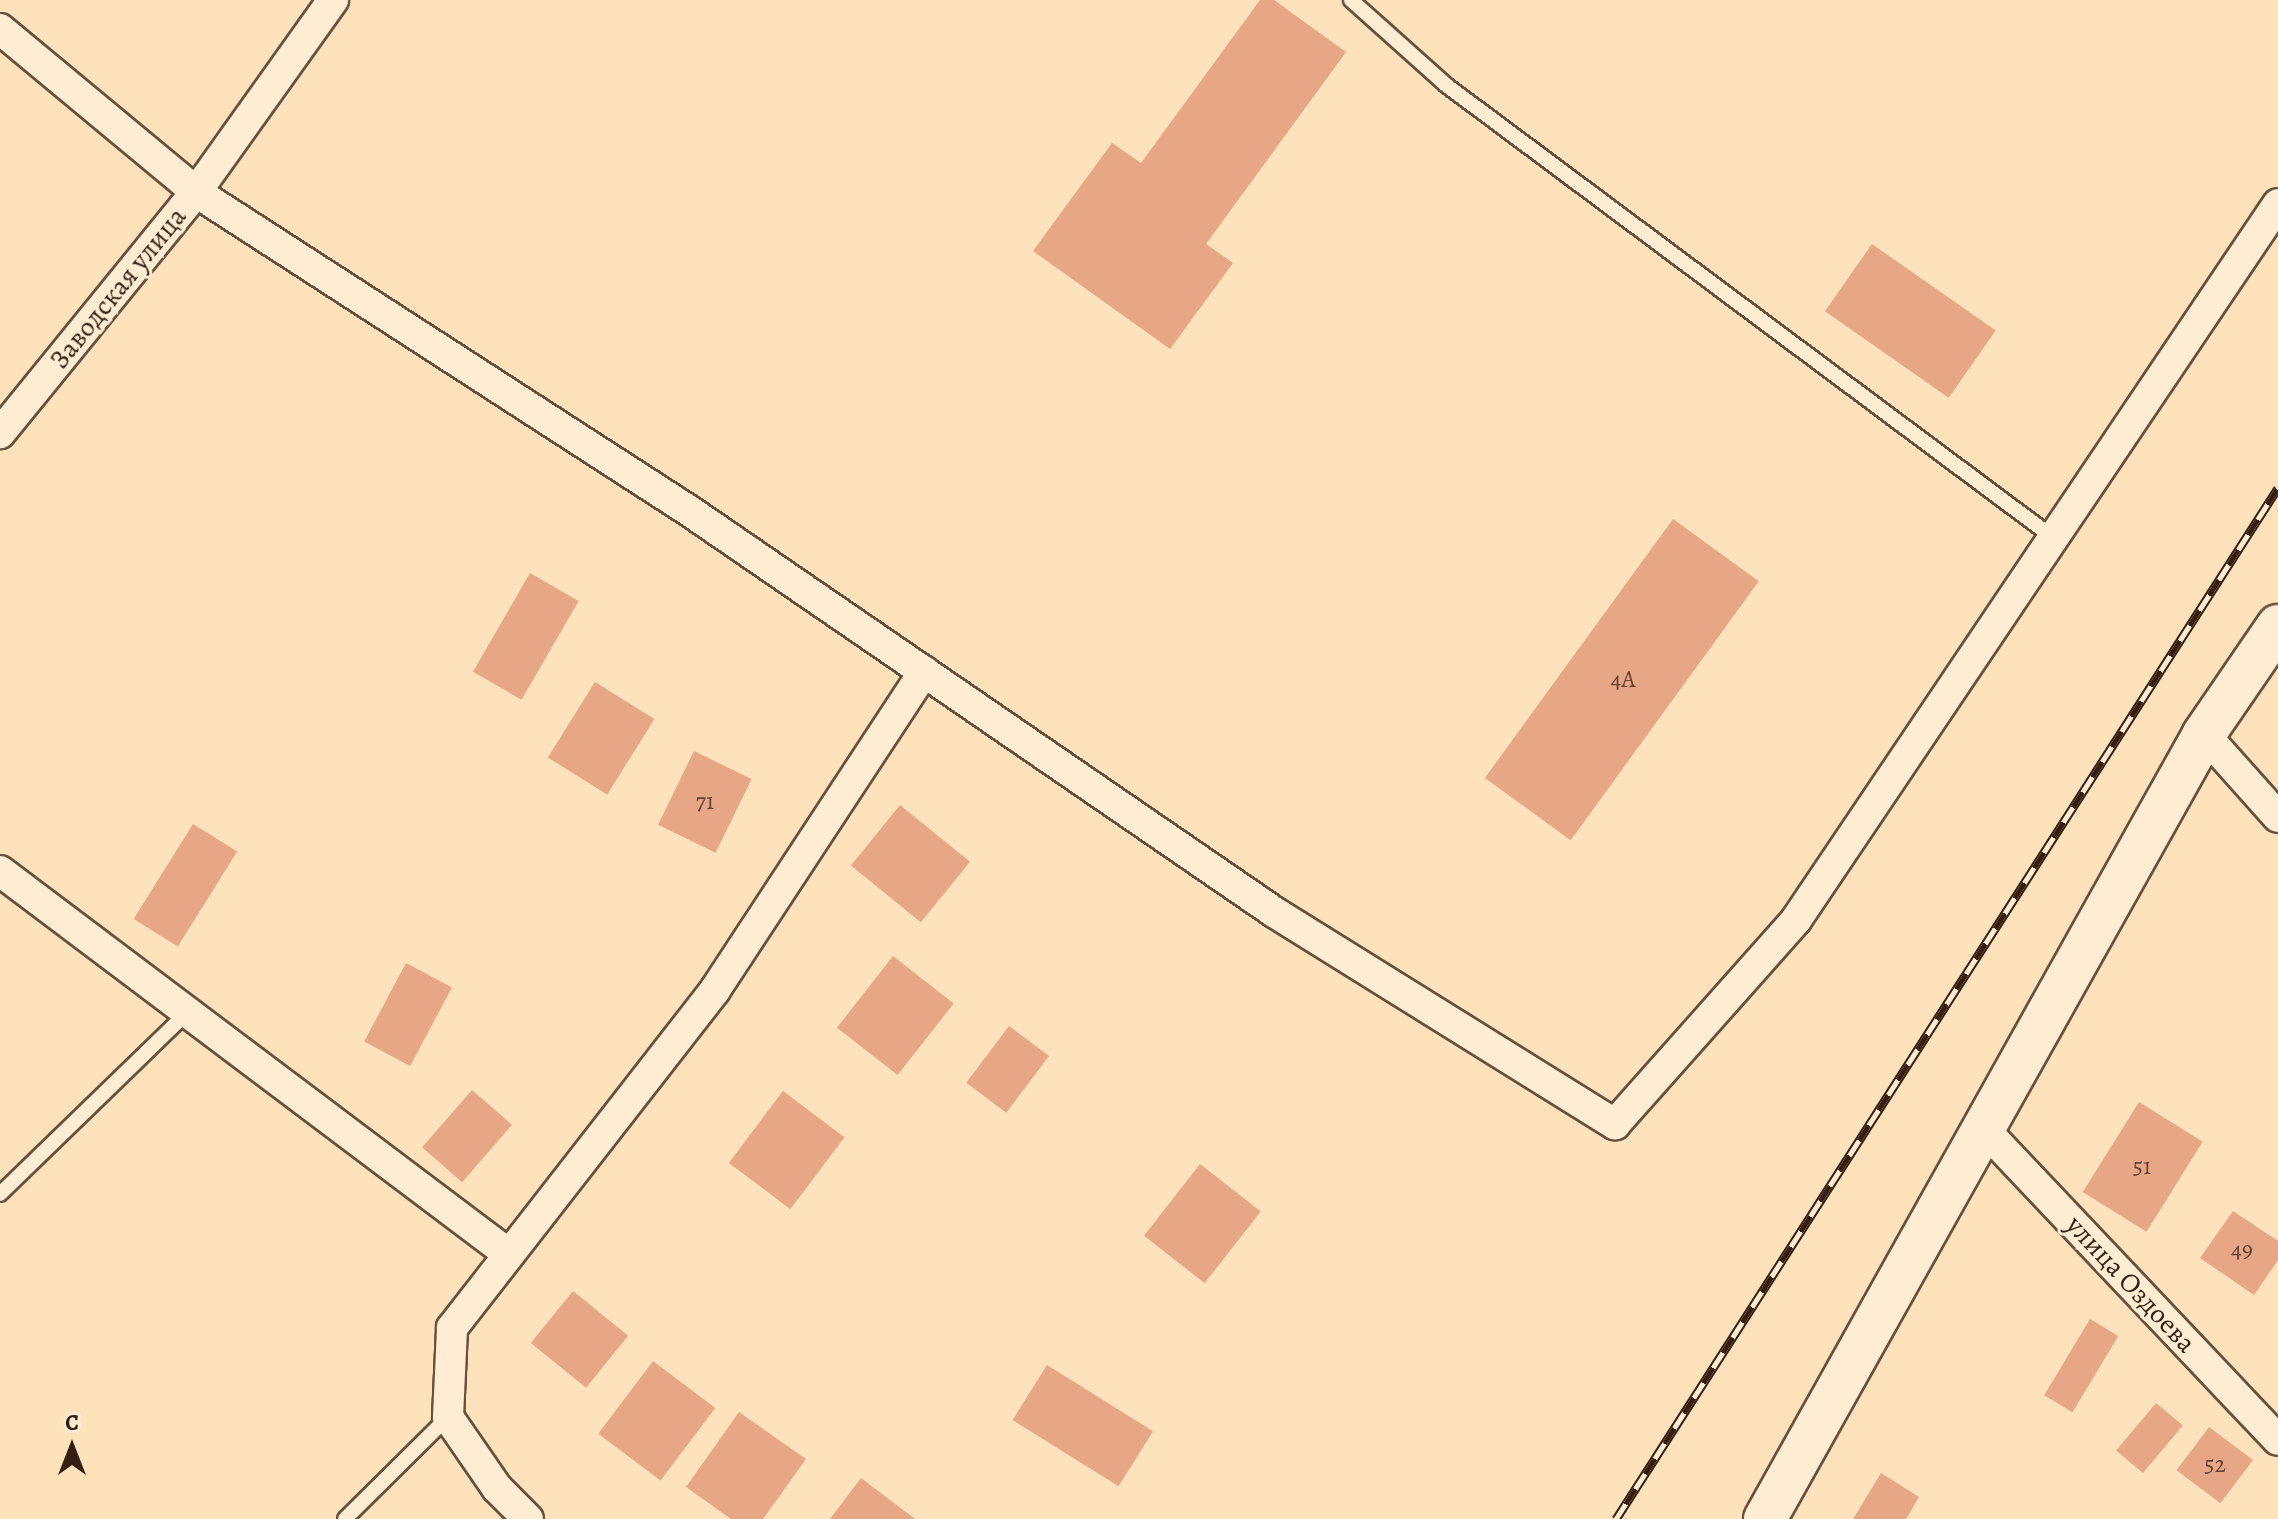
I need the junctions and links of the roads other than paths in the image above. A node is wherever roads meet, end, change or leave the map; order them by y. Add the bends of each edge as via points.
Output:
1 (333, 0) edge
2 (1351, 0) edge
3 (0, 29) edge
4 (196, 192) junction
5 (2278, 204) edge
6 (0, 433) edge
7 (2056, 540) junction
8 (2278, 626) edge
9 (924, 672) junction
10 (2204, 734) junction
11 (2278, 817) edge
12 (0, 871) edge
13 (187, 1013) junction
14 (1983, 1128) junction
15 (0, 1194) edge
16 (506, 1252) junction
17 (448, 1417) junction
18 (2278, 1440) edge
19 (345, 1519) edge
20 (528, 1519) edge
21 (1765, 1519) edge

1 - 4 street
2 - 7 lane via 1446,85
3 - 4 street, Заводская улица
4 - 6 street, Заводская улица
4 - 9 street
5 - 7 street
7 - 9 street via 1796,920 1615,1124 1274,912
8 - 10 street
9 - 16 street via 715,990
10 - 11 street
10 - 14 street
12 - 13 street
13 - 15 lane
13 - 16 street
14 - 18 street, улица Оздоева
14 - 21 street
16 - 17 street via 452,1328
17 - 19 lane
17 - 20 street via 497,1488

